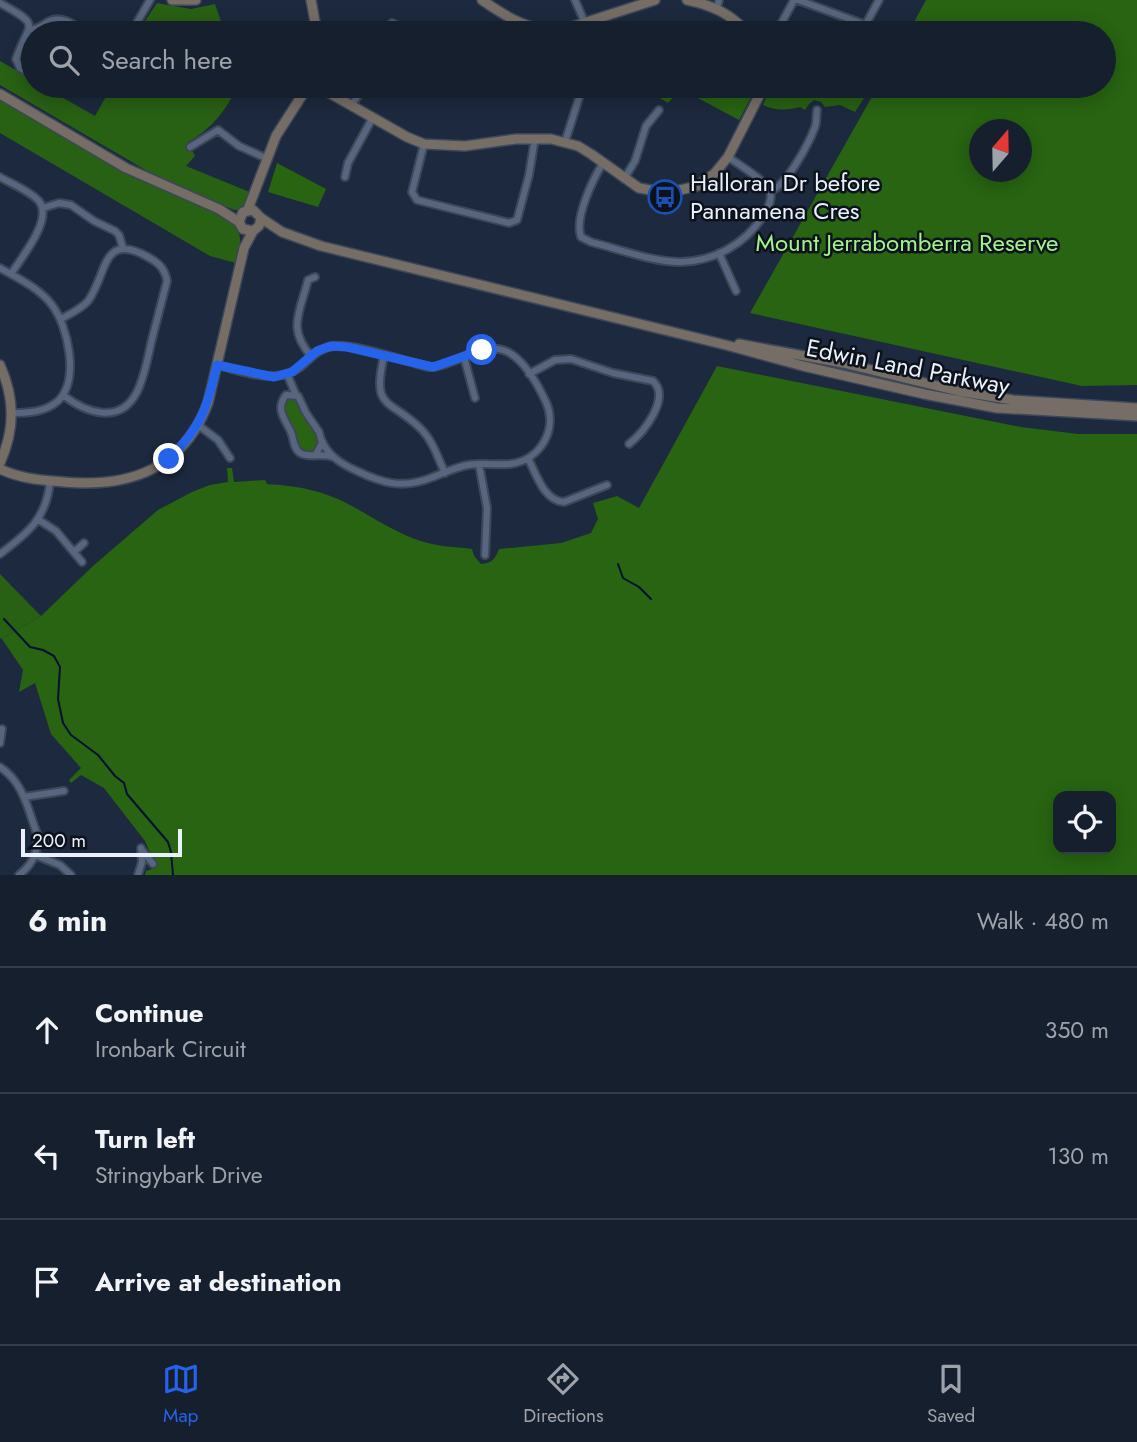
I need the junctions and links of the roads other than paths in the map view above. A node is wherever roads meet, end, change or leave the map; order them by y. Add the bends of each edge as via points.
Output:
1 (150, 0) edge
2 (172, 0) edge
3 (196, 0) edge
4 (311, 0) edge
5 (482, 0) edge
6 (575, 0) edge
7 (655, 0) edge
8 (687, 0) edge
9 (796, 0) edge
10 (879, 0) edge
11 (0, 3) edge
12 (718, 4) edge
13 (25, 21) edge
14 (138, 21) edge
15 (315, 21) edge
16 (513, 21) edge
17 (584, 21) edge
18 (591, 21) edge
19 (735, 21) edge
20 (783, 21) edge
21 (855, 21) edge
22 (868, 21) edge
23 (21, 48) edge
24 (21, 69) edge
25 (0, 94) edge
26 (300, 98) edge
27 (339, 98) edge
28 (356, 98) edge
29 (579, 98) edge
30 (758, 98) edge
31 (352, 105) junction
32 (659, 110) dead end
33 (817, 110) dead end
34 (373, 117) junction
35 (535, 138) junction
36 (565, 142) junction
37 (424, 144) junction
38 (190, 146) dead end
39 (727, 157) junction
40 (268, 159) junction
41 (603, 163) junction
42 (0, 177) edge
43 (345, 177) dead end
44 (624, 179) junction
45 (770, 191) junction
46 (43, 208) junction
47 (250, 220) junction
48 (123, 248) junction
49 (719, 253) junction
50 (0, 268) edge
51 (11, 274) junction
52 (303, 274) dead end
53 (316, 277) dead end
54 (308, 280) junction
55 (736, 291) dead end
56 (61, 319) junction
57 (675, 332) junction
58 (311, 356) junction
59 (384, 356) junction
60 (464, 356) junction
61 (0, 365) edge
62 (217, 365) junction
63 (287, 374) junction
64 (528, 374) junction
65 (63, 395) junction
66 (298, 396) junction
67 (285, 397) junction
68 (475, 398) dead end
69 (1137, 408) edge
70 (13, 413) junction
71 (1137, 416) edge
72 (198, 425) junction
73 (322, 441) junction
74 (629, 444) dead end
75 (316, 454) junction
76 (230, 458) dead end
77 (335, 458) junction
78 (527, 458) junction
79 (0, 463) edge
80 (479, 464) junction
81 (0, 469) edge
82 (445, 472) junction
83 (50, 481) junction
84 (607, 485) dead end
85 (39, 520) junction
86 (84, 543) dead end
87 (74, 552) junction
88 (0, 554) edge
89 (485, 555) dead end
90 (82, 562) dead end
91 (2, 729) edge
92 (0, 743) edge
93 (0, 767) edge
94 (64, 790) dead end
95 (24, 797) junction
96 (35, 855) junction
97 (153, 864) dead end
98 (19, 875) edge
99 (71, 875) edge
100 (138, 875) edge

1 - 14 street
2 - 3 main road
4 - 15 main road
5 - 16 main road
6 - 17 street
7 - 18 main road
8 - 12 main road
9 - 20 street
9 - 21 street
10 - 22 street
11 - 13 street
12 - 19 main road
23 - 24 street via 16,60
25 - 47 main road, Edwin Land Parkway via 126,168
26 - 40 main road
27 - 31 main road
28 - 31 street
29 - 36 street
30 - 39 main road
31 - 34 main road
32 - 44 street via 646,126
33 - 45 street via 816,125 796,162 783,183
34 - 37 main road
34 - 43 street
35 - 36 main road
35 - 37 main road via 465,146
35 - 37 street via 520,211 517,220 509,223 417,200 412,192
36 - 41 main road
38 - 40 street via 218,130
39 - 44 main road via 705,182 677,192 646,190
39 - 45 street
40 - 47 main road
41 - 44 main road
41 - 49 street via 591,182 579,227 584,239 679,262
42 - 46 street
45 - 49 street via 768,206 754,228 734,247
46 - 48 street via 71,205 115,231
46 - 51 street via 42,222
47 - 57 main road, Edwin Land Parkway via 321,246
47 - 62 main road
48 - 56 street via 109,256 88,300
48 - 65 street via 153,260 163,268 167,281 139,387 129,402 112,412 83,409
49 - 55 street
50 - 51 street
51 - 56 street via 43,295
52 - 54 street
53 - 54 street
54 - 58 street via 296,332
56 - 65 street via 69,354
57 - 69 main road, Edwin Land Parkway via 843,363 958,391 1013,400
57 - 71 main road, Edwin Land Parkway via 803,366 997,408
58 - 59 street via 335,346
58 - 63 street
59 - 60 street via 433,367
59 - 82 street via 379,377 387,405 424,431
60 - 64 street via 503,350
60 - 68 street
61 - 70 main road
62 - 63 street via 267,376
62 - 72 main road
63 - 66 street
63 - 67 street
64 - 74 street via 555,360 571,359 653,381 660,399 642,432
64 - 78 street via 548,406 551,425 537,451
65 - 70 street via 39,411
66 - 67 street
66 - 73 street
67 - 75 street via 281,412 296,448 304,455
70 - 79 main road
72 - 76 street via 218,440
72 - 83 main road via 169,459 138,477 99,484
73 - 75 street
73 - 77 street
75 - 77 street
77 - 82 street via 396,485
78 - 80 street via 511,464
78 - 84 street via 548,496 556,501
80 - 82 street
80 - 89 street via 487,508
81 - 83 main road via 21,478
83 - 85 street
85 - 87 street
85 - 88 street
86 - 87 street
87 - 90 street
91 - 92 street
93 - 95 street
94 - 95 street
95 - 96 street via 37,834
96 - 98 street
96 - 99 street
97 - 100 street via 141,846

